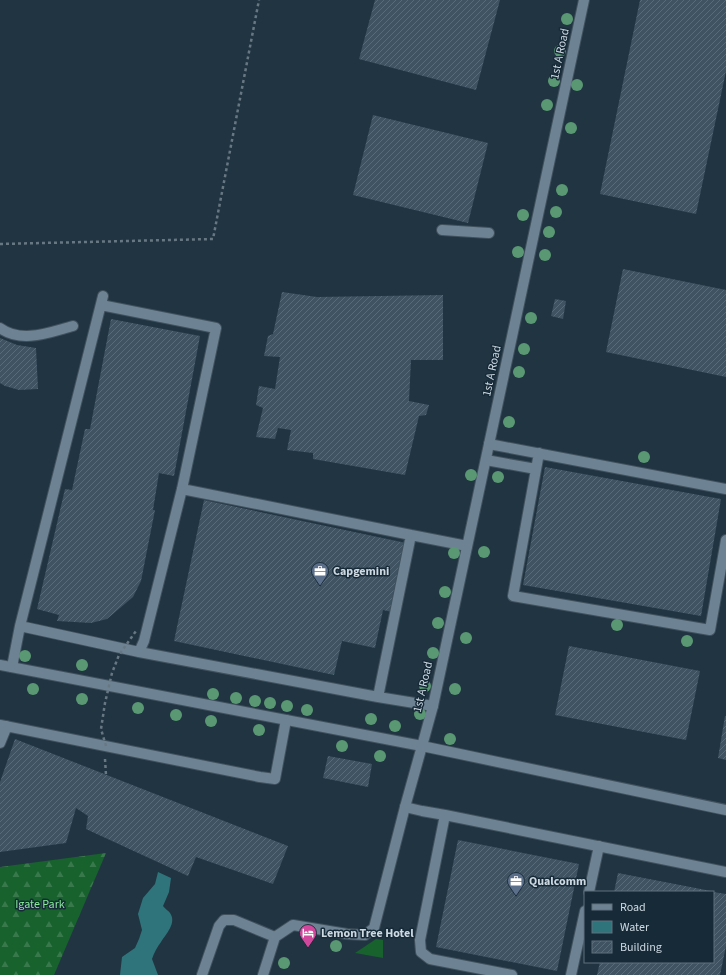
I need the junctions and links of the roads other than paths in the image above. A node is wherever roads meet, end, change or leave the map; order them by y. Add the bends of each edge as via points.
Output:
1 (584, 0) edge
2 (442, 230) dead end
3 (489, 233) dead end
4 (73, 326) dead end
5 (0, 328) edge
6 (489, 444) junction
7 (539, 453) junction
8 (486, 460) junction
9 (536, 469) junction
10 (182, 489) junction
11 (726, 489) edge
12 (411, 535) junction
13 (726, 540) edge
14 (467, 546) junction
15 (20, 626) junction
16 (139, 652) junction
17 (0, 665) edge
18 (12, 667) junction
19 (378, 697) junction
20 (433, 706) junction
21 (286, 720) junction
22 (3, 725) edge
23 (0, 742) edge
24 (422, 746) junction
25 (405, 807) junction
26 (726, 810) edge
27 (445, 815) junction
28 (599, 846) junction
29 (726, 872) edge
30 (589, 891) edge
31 (584, 916) edge
32 (275, 937) junction
33 (202, 975) edge
34 (263, 975) edge
35 (512, 975) edge
36 (571, 975) edge

1 - 6 street, 1st A Road
2 - 3 street
4 - 5 street via 31,336 17,336
6 - 7 street
6 - 8 street, 1st A Road
7 - 9 street
7 - 11 street
8 - 9 street
8 - 14 street, 1st A Road
9 - 13 street via 513,596 710,630
10 - 12 street
10 - 15 street via 216,328 102,300
10 - 16 street
12 - 14 street
12 - 19 street
14 - 20 street, 1st A Road
15 - 16 street
15 - 18 street
16 - 19 street
17 - 18 street
18 - 21 street
19 - 20 street
20 - 24 street, 1st A Road
21 - 22 street via 276,779
21 - 24 street
22 - 23 street
24 - 25 street, 1st A Road
24 - 26 street
25 - 27 street
25 - 32 street, 1st A Road via 374,928 365,935 293,925
27 - 28 street
27 - 35 street via 420,940 421,952 430,959
28 - 29 street
28 - 30 street
31 - 36 street
32 - 33 street via 234,920 224,920 219,926
32 - 34 street

